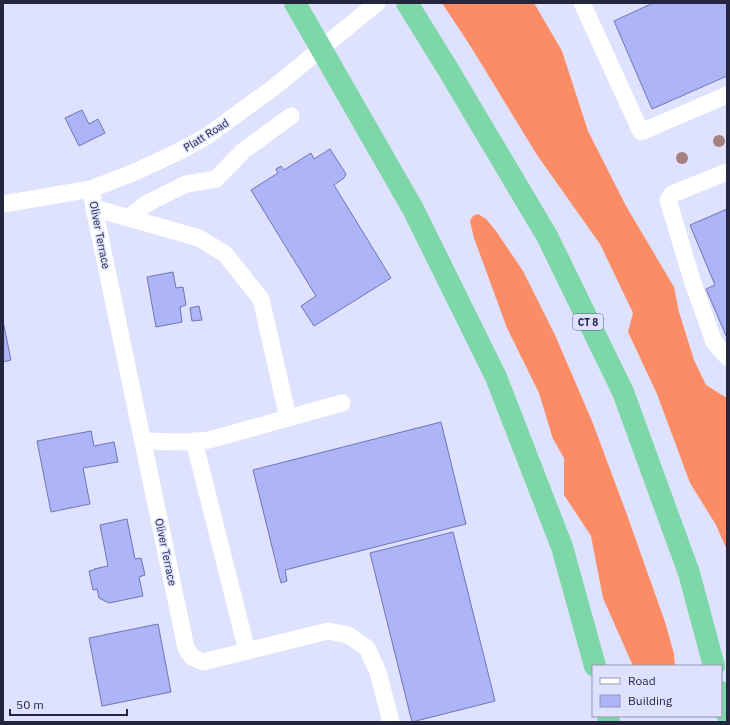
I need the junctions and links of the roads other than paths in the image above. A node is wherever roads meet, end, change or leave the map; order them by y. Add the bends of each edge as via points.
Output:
1 (295, 3) edge
2 (377, 3) edge
3 (407, 3) edge
4 (582, 3) edge
5 (727, 95) edge
6 (291, 116) dead end
7 (727, 172) edge
8 (91, 189) junction
9 (3, 204) edge
10 (94, 208) junction
11 (128, 218) junction
12 (727, 357) edge
13 (342, 403) dead end
14 (288, 418) junction
15 (143, 441) junction
16 (194, 441) junction
17 (247, 652) junction
18 (594, 665) edge
19 (714, 665) edge
20 (722, 696) edge
21 (727, 714) edge
22 (391, 722) edge

1 - 18 highway via 412,209 496,377 562,547
2 - 8 street, Platt Road via 273,88 207,136 135,172
3 - 19 highway, CT 8 via 547,236 623,392 689,573
4 - 5 street via 641,132
6 - 11 street via 243,151 216,179 186,184 146,204
7 - 12 street via 672,194 668,200 714,342
8 - 9 street, Platt Road
8 - 10 street, Oliver Terrace
10 - 11 street
10 - 15 street, Oliver Terrace
11 - 14 street via 199,238 225,254 261,299
13 - 14 street
14 - 16 street via 209,440
15 - 16 street
15 - 17 street, Oliver Terrace via 186,648 192,657 203,662
16 - 17 street
17 - 22 street, Oliver Terrace via 328,631 348,635 367,648 370,654 378,672
20 - 21 highway

